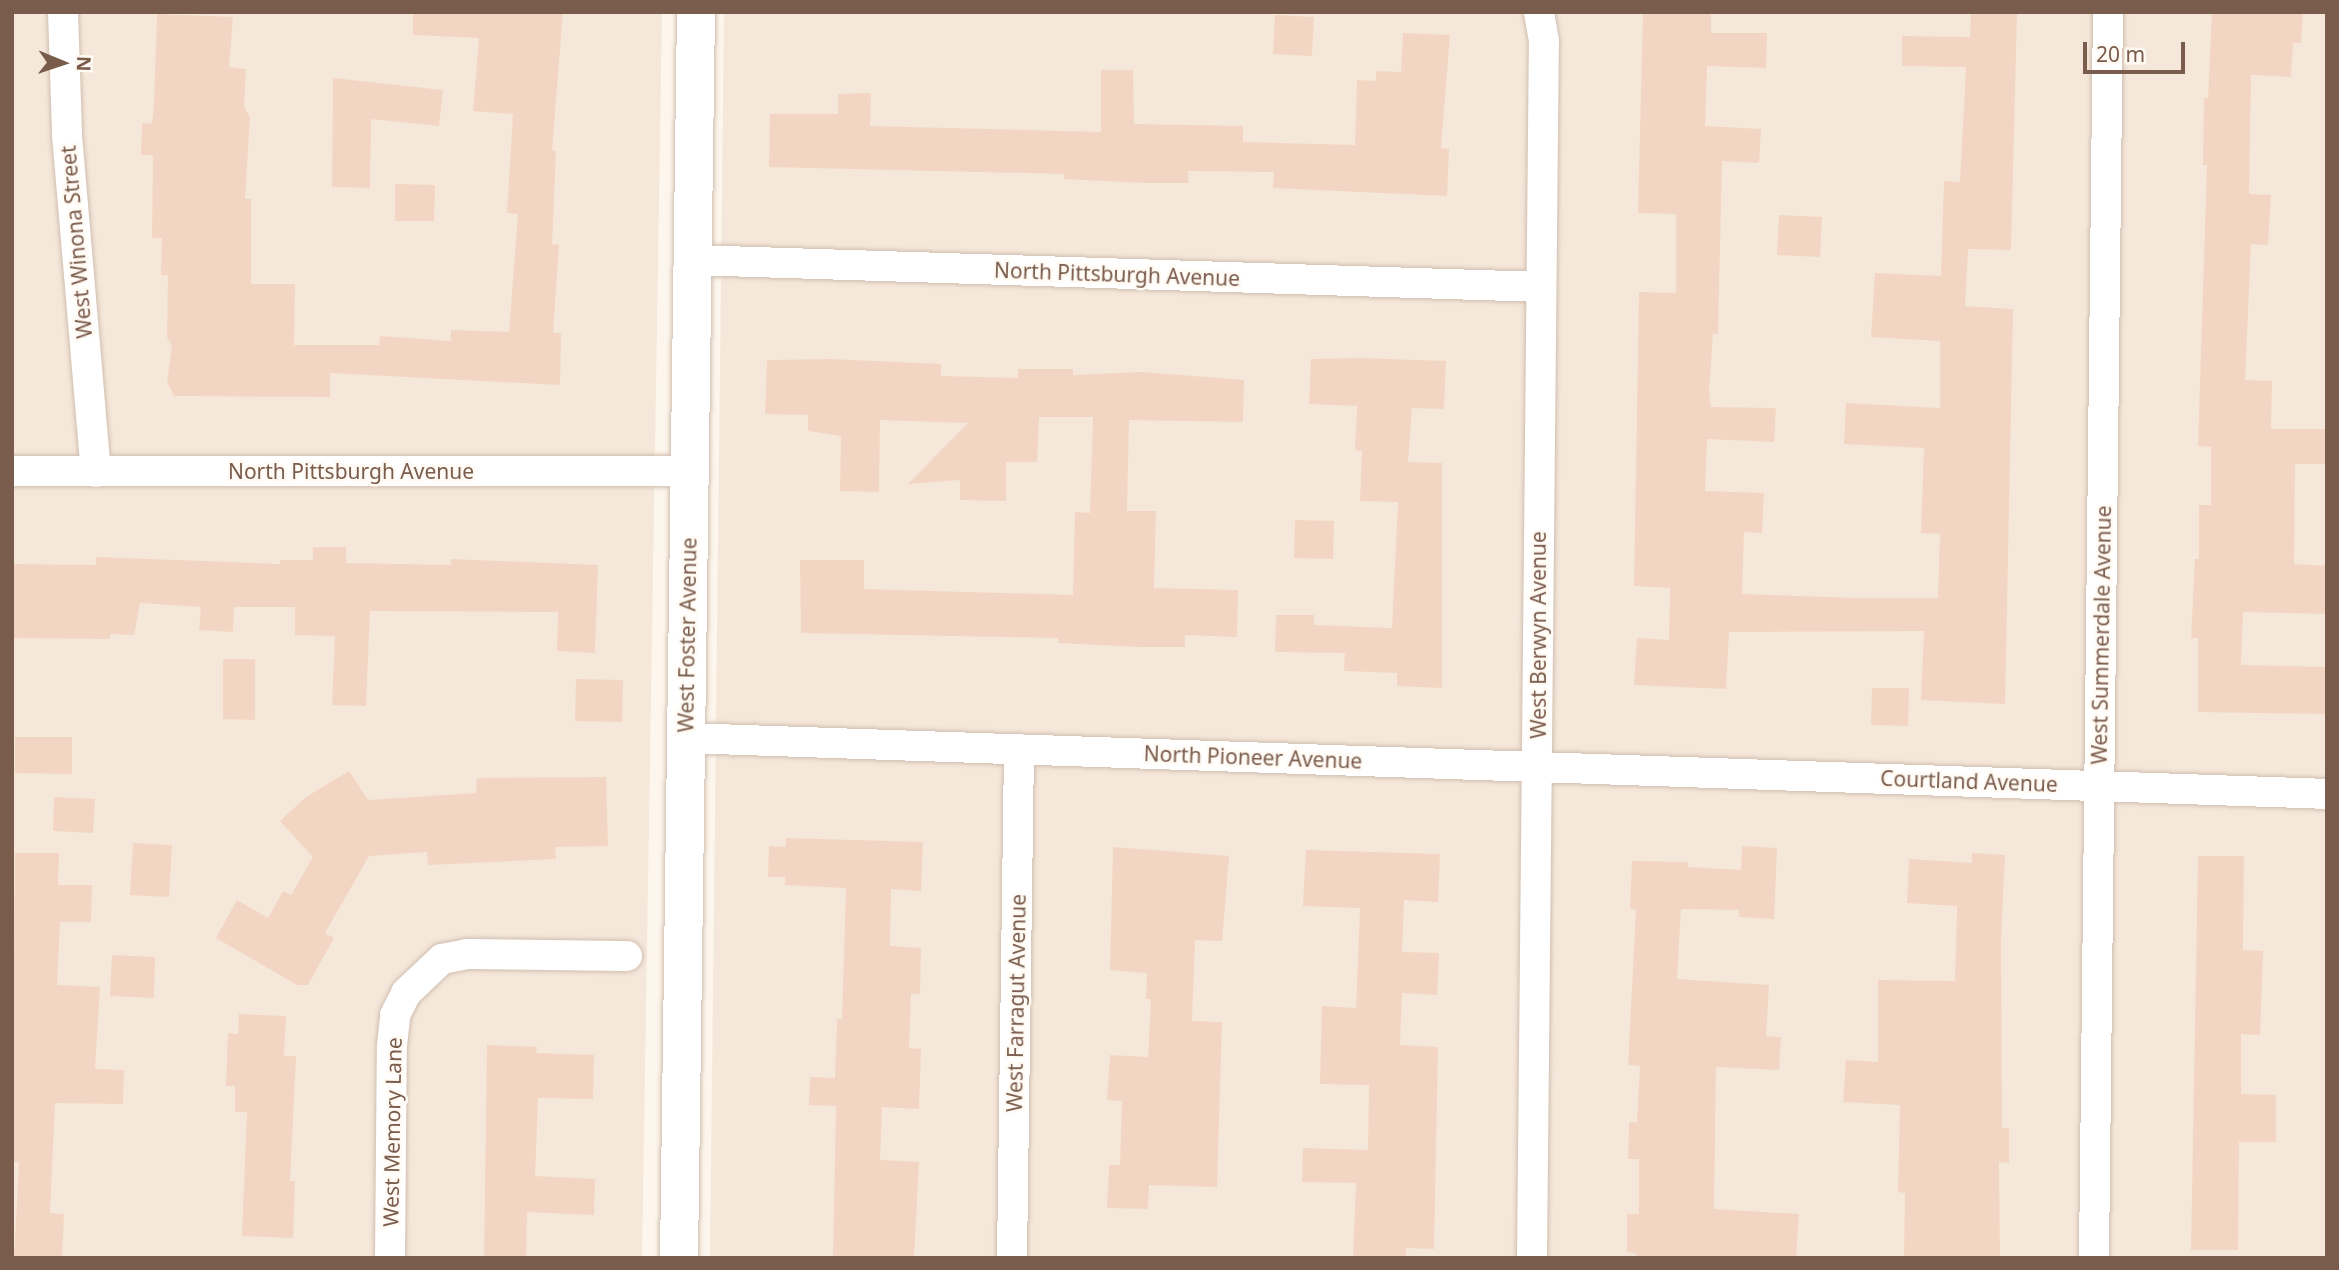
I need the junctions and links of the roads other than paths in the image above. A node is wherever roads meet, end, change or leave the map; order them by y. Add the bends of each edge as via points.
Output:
1 (64, 12) edge
2 (696, 12) edge
3 (1539, 12) edge
4 (2108, 12) edge
5 (692, 260) junction
6 (1541, 287) junction
7 (12, 471) edge
8 (690, 471) junction
9 (96, 472) junction
10 (685, 738) junction
11 (1019, 749) junction
12 (1537, 767) junction
13 (1821, 776) joint
14 (2100, 786) junction
15 (2327, 794) edge
16 (627, 956) dead end
17 (390, 1258) edge
18 (679, 1258) edge
19 (1013, 1258) edge
20 (1532, 1258) edge
21 (2094, 1258) edge

1 - 9 street, West Winona Street via 67,135
2 - 5 street, West Foster Avenue
3 - 6 street, West Berwyn Avenue via 1544,41
4 - 14 street, West Summerdale Avenue
5 - 6 street, North Pittsburgh Avenue
5 - 8 street, West Foster Avenue
6 - 12 street, West Berwyn Avenue
7 - 9 street, North Pittsburgh Avenue
8 - 9 street, North Pittsburgh Avenue
8 - 10 street, West Foster Avenue
10 - 11 street, North Pioneer Avenue
10 - 18 street, West Foster Avenue
11 - 12 street, North Pioneer Avenue
11 - 19 street, West Farragut Avenue
12 - 13 street, North Pioneer Avenue
12 - 20 street, West Berwyn Avenue
13 - 14 street, Courtland Avenue
14 - 15 street, Courtland Avenue
14 - 21 street, West Summerdale Avenue
16 - 17 street, West Memory Lane via 467,954 442,959 406,993 395,1015 392,1046

